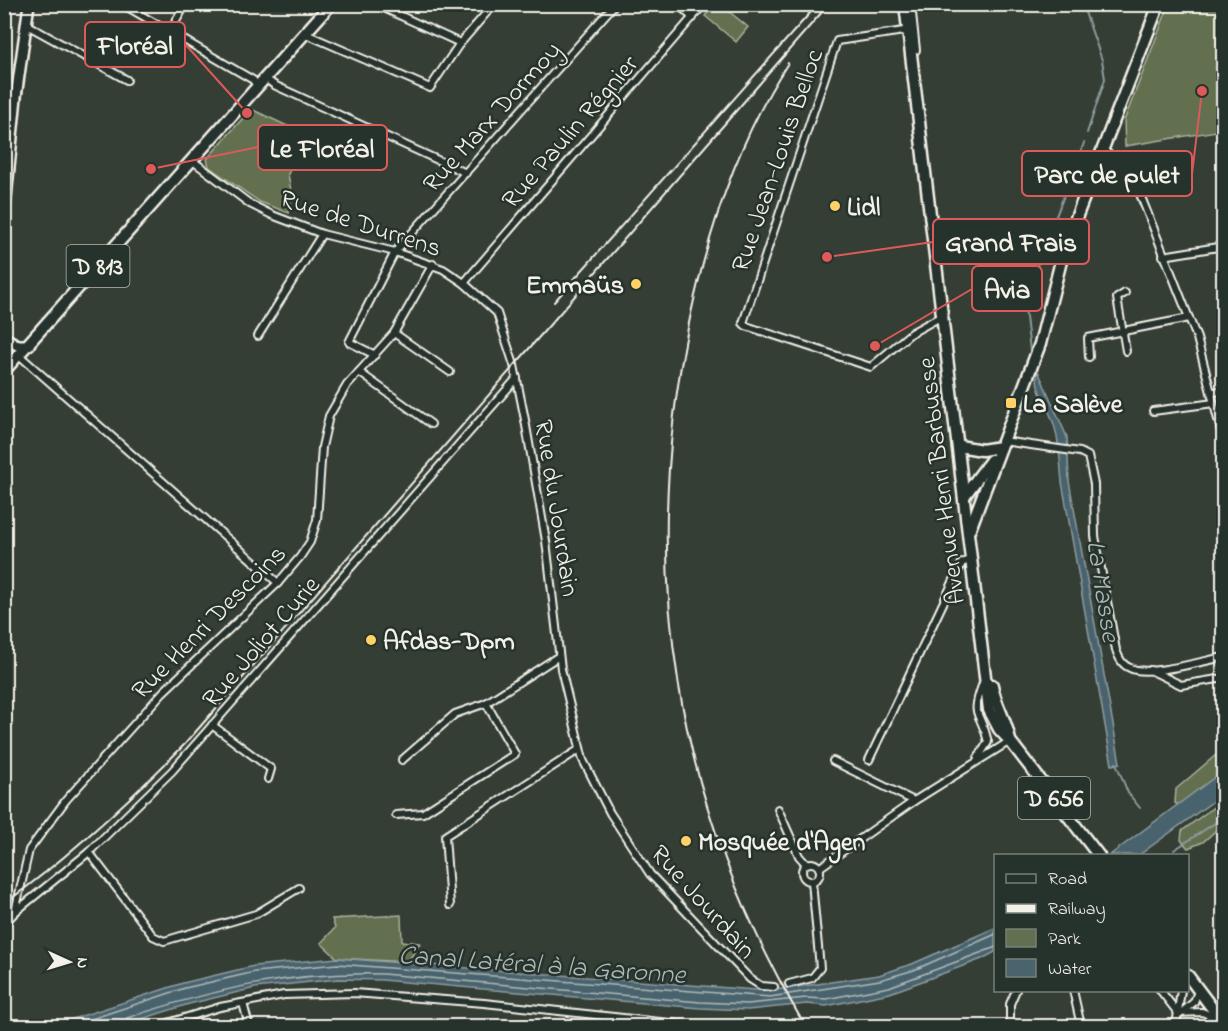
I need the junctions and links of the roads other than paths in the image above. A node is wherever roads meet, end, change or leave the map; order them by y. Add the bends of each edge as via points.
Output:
1 (29, 4) edge
2 (122, 4) edge
3 (186, 4) edge
4 (331, 4) edge
5 (375, 4) edge
6 (494, 4) edge
7 (615, 4) edge
8 (678, 4) edge
9 (704, 4) edge
10 (903, 4) edge
11 (911, 4) edge
12 (1160, 4) edge
13 (693, 18) junction
14 (27, 25) junction
15 (170, 31) junction
16 (904, 31) junction
17 (306, 34) junction
18 (460, 43) junction
19 (913, 77) junction
20 (127, 80) dead end
21 (262, 83) junction
22 (1103, 150) junction
23 (193, 161) junction
24 (466, 173) junction
25 (4, 218) edge
26 (322, 234) junction
27 (1224, 246) edge
28 (395, 252) junction
29 (1163, 256) junction
30 (433, 264) junction
31 (464, 283) junction
32 (1125, 292) dead end
33 (942, 316) junction
34 (1189, 318) junction
35 (1122, 331) junction
36 (394, 333) junction
37 (258, 336) dead end
38 (4, 337) edge
39 (4, 343) edge
40 (29, 345) junction
41 (1126, 351) dead end
42 (19, 355) junction
43 (375, 355) junction
44 (1089, 357) dead end
45 (514, 365) joint
46 (4, 371) edge
47 (359, 372) junction
48 (450, 372) dead end
49 (517, 378) junction
50 (1224, 391) edge
51 (1212, 393) junction
52 (1214, 403) junction
53 (1153, 411) dead end
54 (431, 424) dead end
55 (1224, 443) edge
56 (959, 446) junction
57 (1000, 446) junction
58 (983, 493) junction
59 (965, 498) junction
60 (968, 532) junction
61 (971, 559) junction
62 (278, 583) junction
63 (980, 630) junction
64 (559, 657) junction
65 (1224, 657) edge
66 (1172, 666) junction
67 (1150, 670) junction
68 (983, 673) junction
69 (1224, 678) edge
70 (1168, 679) junction
71 (985, 685) junction
72 (994, 697) junction
73 (486, 703) junction
74 (212, 725) junction
75 (1010, 741) junction
76 (580, 749) junction
77 (402, 760) dead end
78 (869, 760) dead end
79 (833, 761) dead end
80 (974, 762) junction
81 (268, 779) dead end
82 (914, 801) junction
83 (778, 809) dead end
84 (396, 815) dead end
85 (89, 852) junction
86 (1098, 854) edge
87 (806, 864) junction
88 (819, 868) junction
89 (812, 882) junction
90 (299, 888) dead end
91 (450, 905) dead end
92 (15, 912) junction
93 (4, 924) edge
94 (1189, 978) edge
95 (789, 984) tunnel mouth
96 (774, 987) tunnel mouth
97 (1198, 991) junction
98 (1015, 992) edge
99 (1073, 992) edge
100 (1162, 992) edge
101 (1180, 992) edge
102 (1181, 1001) junction
103 (243, 1003) junction
104 (1179, 1013) junction
105 (1222, 1022) edge
106 (158, 1026) edge
107 (249, 1026) edge
108 (697, 1026) edge
109 (1010, 1026) edge
110 (1081, 1026) edge
111 (1176, 1026) edge

1 - 14 street
2 - 15 street
3 - 15 street
4 - 17 main road, D 813
5 - 18 street
6 - 18 street
7 - 24 street, Rue Marx Dormoy
8 - 13 street
9 - 13 street, Rue Paulin Régnier
10 - 16 street
10 - 19 main road, Avenue Henri Barbusse
11 - 19 street via 918,68
12 - 22 main road, D 656
13 - 31 street, Rue Paulin Régnier
14 - 20 street
14 - 25 street
15 - 21 street
16 - 19 street
16 - 33 street, Rue Jean-Louis Belloc via 837,41 743,322 871,367 911,333
17 - 18 street via 430,88
17 - 21 main road, D 813
19 - 33 main road, Avenue Henri Barbusse
21 - 23 main road, D 813
21 - 24 street via 274,85
22 - 29 street via 1134,179
22 - 57 main road, D 656 via 1064,249 1040,344
23 - 26 street, Rue de Durrens via 250,204
23 - 40 main road, D 813
24 - 28 street, Rue Marx Dormoy
26 - 28 street, Rue de Durrens
26 - 37 street
27 - 29 street
28 - 30 street, Rue de Durrens
28 - 43 street, Rue Marx Dormoy via 349,342
29 - 34 street
30 - 31 street, Rue de Durrens
30 - 36 street, Rue Henri Descoins
31 - 45 street, Rue de Durrens via 497,313
32 - 35 street via 1117,298
33 - 56 main road, Avenue Henri Barbusse
34 - 35 street
34 - 51 street
35 - 41 street
35 - 44 street via 1088,338
36 - 43 street, Rue Henri Descoins
36 - 48 street
38 - 40 street via 17,345
39 - 42 street
40 - 42 main road, D 813
42 - 46 main road, D 813
42 - 62 street
43 - 47 street, Rue Henri Descoins
45 - 49 street, Rue du Jourdain
47 - 54 street
47 - 62 street, Rue Henri Descoins via 338,399 326,427 312,536
49 - 64 street, Rue du Jourdain via 546,541
49 - 74 street, Rue Joliot Curie
50 - 51 street
51 - 52 street
52 - 53 street
52 - 55 street
56 - 57 main road via 982,450
56 - 59 main road, Avenue Henri Barbusse / D 656
57 - 58 main road, D 656
57 - 59 main road, D 656
57 - 67 street via 1049,448 1088,456 1093,475 1095,536 1118,657 1130,668
58 - 59 main road
58 - 60 main road, D 656
59 - 60 main road, Avenue Henri Barbusse / D 656
60 - 61 main road, Avenue Henri Barbusse / D 656
61 - 63 main road, Avenue Henri Barbusse / D 656
61 - 78 street via 962,563
62 - 92 street, Rue Henri Descoins via 163,692 66,800 29,850
63 - 68 main road, Avenue Henri Barbusse / D 656
63 - 72 main road, Avenue Henri Barbusse / D 656 via 985,638
64 - 73 street
64 - 76 street, Rue Jourdain
65 - 66 street
66 - 67 street
66 - 70 street
67 - 70 street
68 - 71 main road, Avenue Henri Barbusse / D 656
68 - 80 street via 975,711 988,742
69 - 70 street via 1181,685
71 - 72 main road
71 - 75 main road, Avenue Henri Barbusse / D 656 via 989,710
72 - 75 main road, Avenue Henri Barbusse / D 656
73 - 77 street via 455,714
73 - 84 street via 515,754 423,813
74 - 81 street via 271,769
74 - 85 street, Rue Joliot Curie via 172,771
75 - 80 street
75 - 86 main road, Avenue Henri Barbusse / D 656
76 - 91 street via 445,836
76 - 96 street, Rue Jourdain via 631,849 663,890 750,979 761,986
79 - 82 street
80 - 82 street
82 - 88 street
83 - 87 street
85 - 90 street via 153,936 164,941 255,914
85 - 92 street, Rue Joliot Curie
87 - 88 street via 813,863
87 - 89 street via 801,874
88 - 89 street via 820,875
89 - 95 street via 820,968 812,978
92 - 93 street, Rue Henri Descoins
94 - 97 main road
97 - 102 street
97 - 104 street via 1194,1002
97 - 105 main road
98 - 109 street via 1010,1004
99 - 110 street
100 - 104 street
101 - 102 street
102 - 104 street
103 - 106 street
103 - 107 street
103 - 108 street via 297,993 354,993
104 - 105 street via 1202,1012
104 - 111 street

